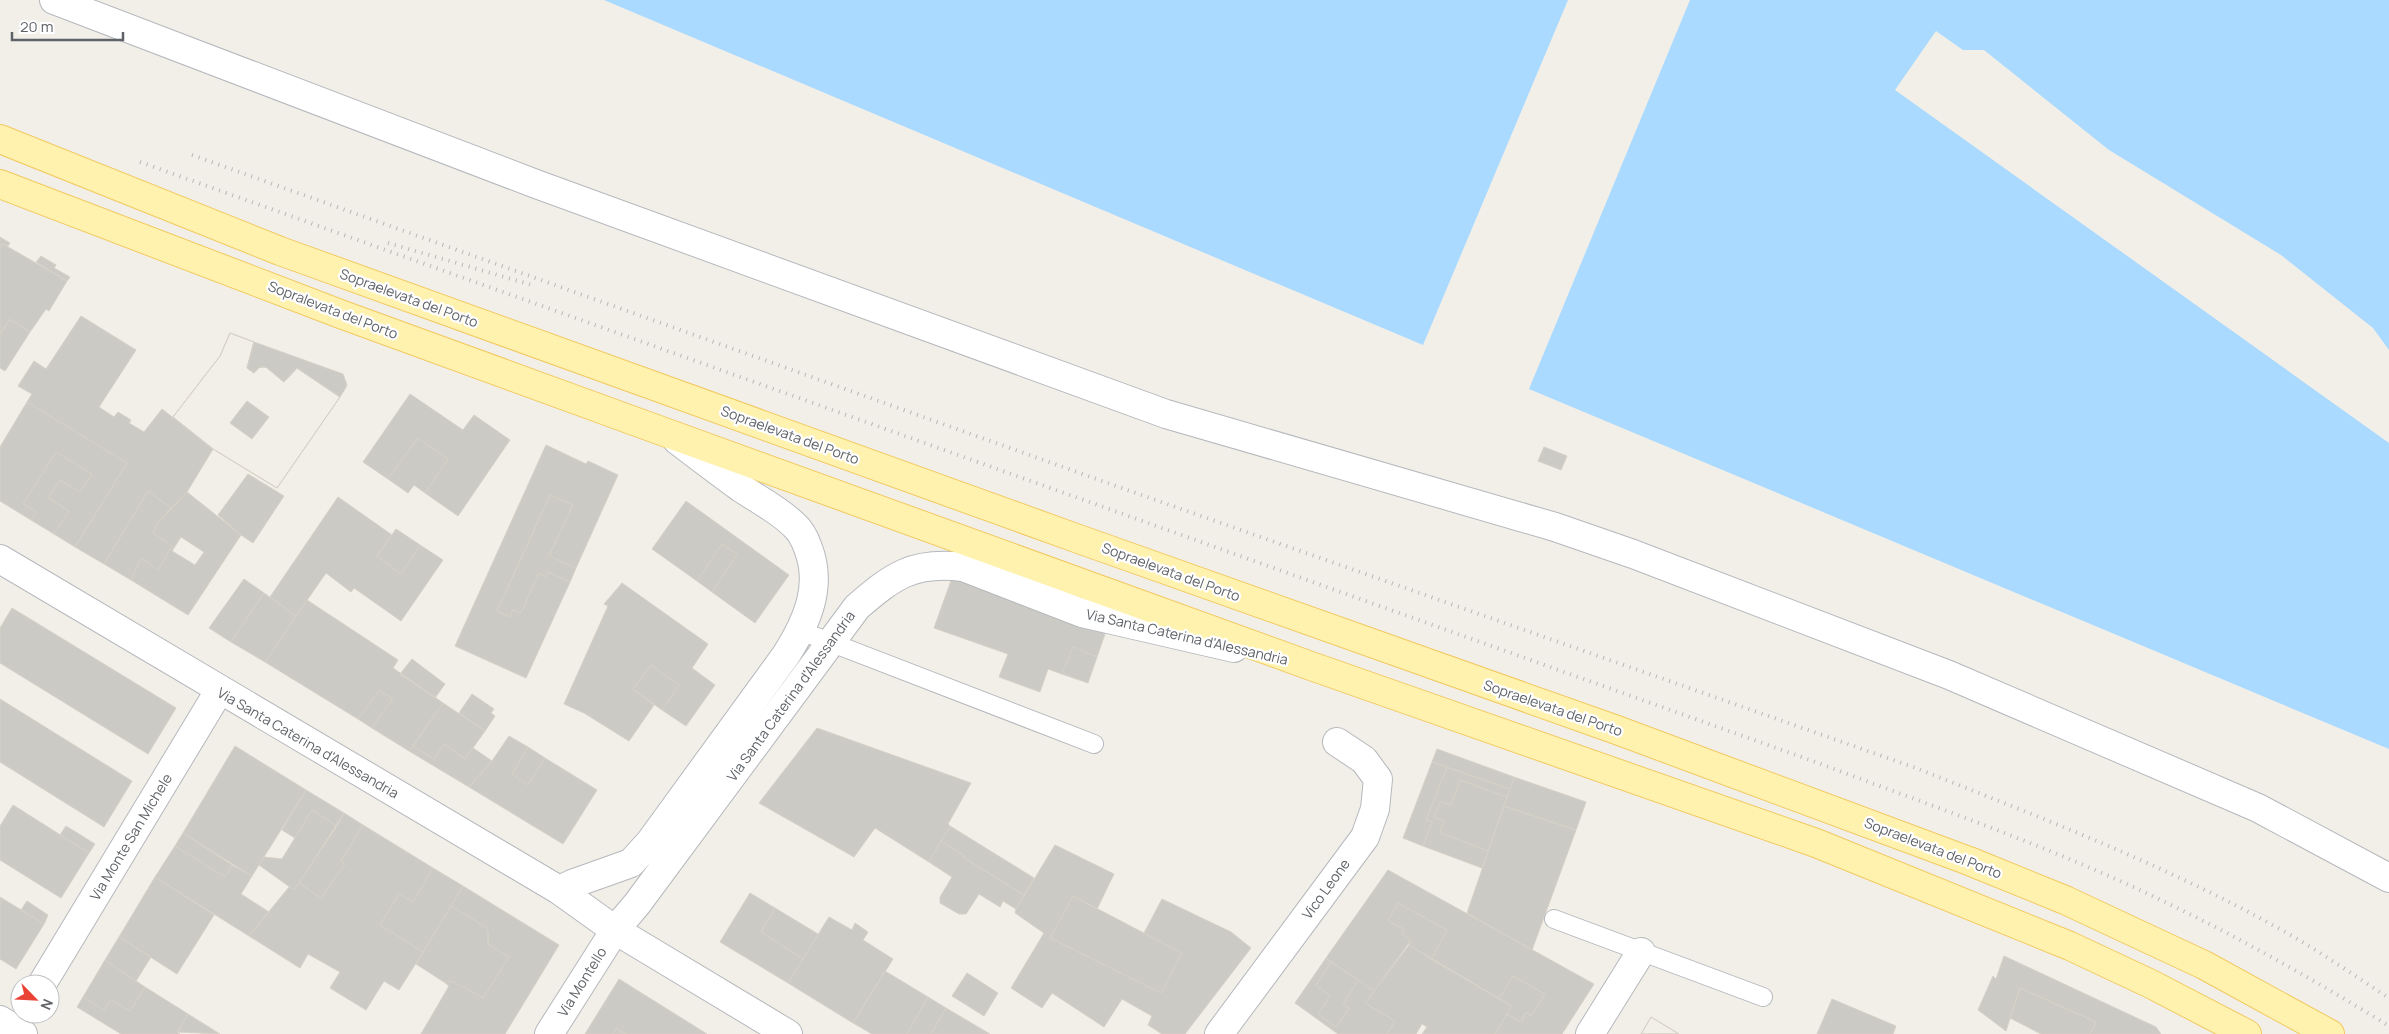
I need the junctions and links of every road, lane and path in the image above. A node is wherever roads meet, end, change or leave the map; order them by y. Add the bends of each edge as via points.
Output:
1 (54, 0) edge
2 (0, 139) edge
3 (0, 184) edge
4 (667, 433) junction
5 (0, 559) edge
6 (801, 631) junction
7 (830, 643) junction
8 (1311, 666) junction
9 (219, 690) junction
10 (1337, 742) dead end
11 (1094, 744) dead end
12 (2389, 878) edge
13 (559, 890) junction
14 (1554, 919) dead end
15 (615, 930) junction
16 (1641, 952) junction
17 (48, 974) edge
18 (1764, 997) dead end
19 (549, 1034) edge
20 (788, 1034) edge
21 (1219, 1034) edge
22 (1590, 1034) edge
23 (2247, 1034) edge
24 (2330, 1034) edge

1 - 12 street via 545,187 1166,414 1555,526 1642,557 1994,694 2258,808
2 - 24 main road, Sopraelevata del Porto via 280,251 1614,729 1969,860 2204,965
3 - 4 main road, Sopralevata del Porto via 343,315
4 - 6 street, Via Santa Caterina d'Alessandria via 771,506 796,526 803,536 814,562 814,582
4 - 8 main road
5 - 9 street, Via Santa Caterina d'Alessandria
6 - 7 lane
6 - 13 street, Via Santa Caterina d'Alessandria via 650,842 631,863
7 - 8 street, Via Santa Caterina d'Alessandria via 856,607 885,584 922,566 945,565 972,570 1082,613
7 - 11 lane
7 - 15 street, Via Santa Caterina d'Alessandria
8 - 23 main road via 1816,843 2070,946
9 - 13 street, Via Santa Caterina d'Alessandria
9 - 17 street, Via Monte San Michele
10 - 21 street, Vico Leone via 1364,760 1378,779 1375,809 1364,837
13 - 15 street, Via Santa Caterina d'Alessandria
14 - 16 lane
15 - 19 street, Via Montello
15 - 20 street, Via Santa Caterina d'Alessandria
16 - 18 lane
16 - 22 street

